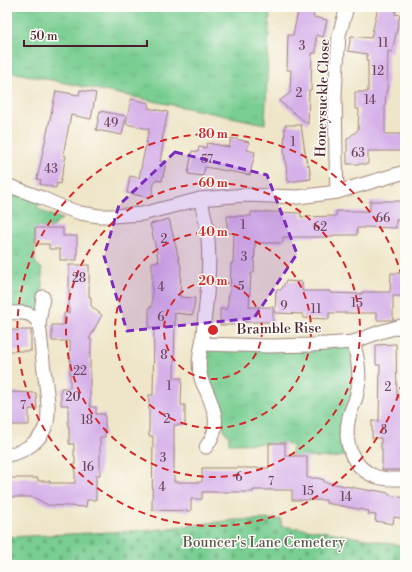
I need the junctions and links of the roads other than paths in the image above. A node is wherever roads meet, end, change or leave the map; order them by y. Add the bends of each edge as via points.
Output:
1 (347, 7) edge
2 (405, 172) edge
3 (7, 186) edge
4 (337, 192) junction
5 (200, 199) junction
6 (43, 297) dead end
7 (7, 313) edge
8 (39, 324) junction
9 (405, 325) edge
10 (353, 342) junction
11 (202, 344) junction
12 (206, 447) dead end
13 (7, 455) edge
14 (405, 479) edge

1 - 4 street, Honeysuckle Close via 339,35 335,93
2 - 4 street
3 - 5 street via 62,207 99,216 142,214
4 - 5 street via 298,197 245,195
5 - 11 street via 209,256
6 - 8 street
7 - 8 street via 27,313
8 - 13 street via 48,399 47,421 44,430 32,445
9 - 10 street, Bramble Rise
10 - 11 street, Bramble Rise via 270,346
10 - 14 street via 359,380 349,417 348,447 355,461 369,473 388,480
11 - 12 street via 199,361 201,380 216,417 214,434

